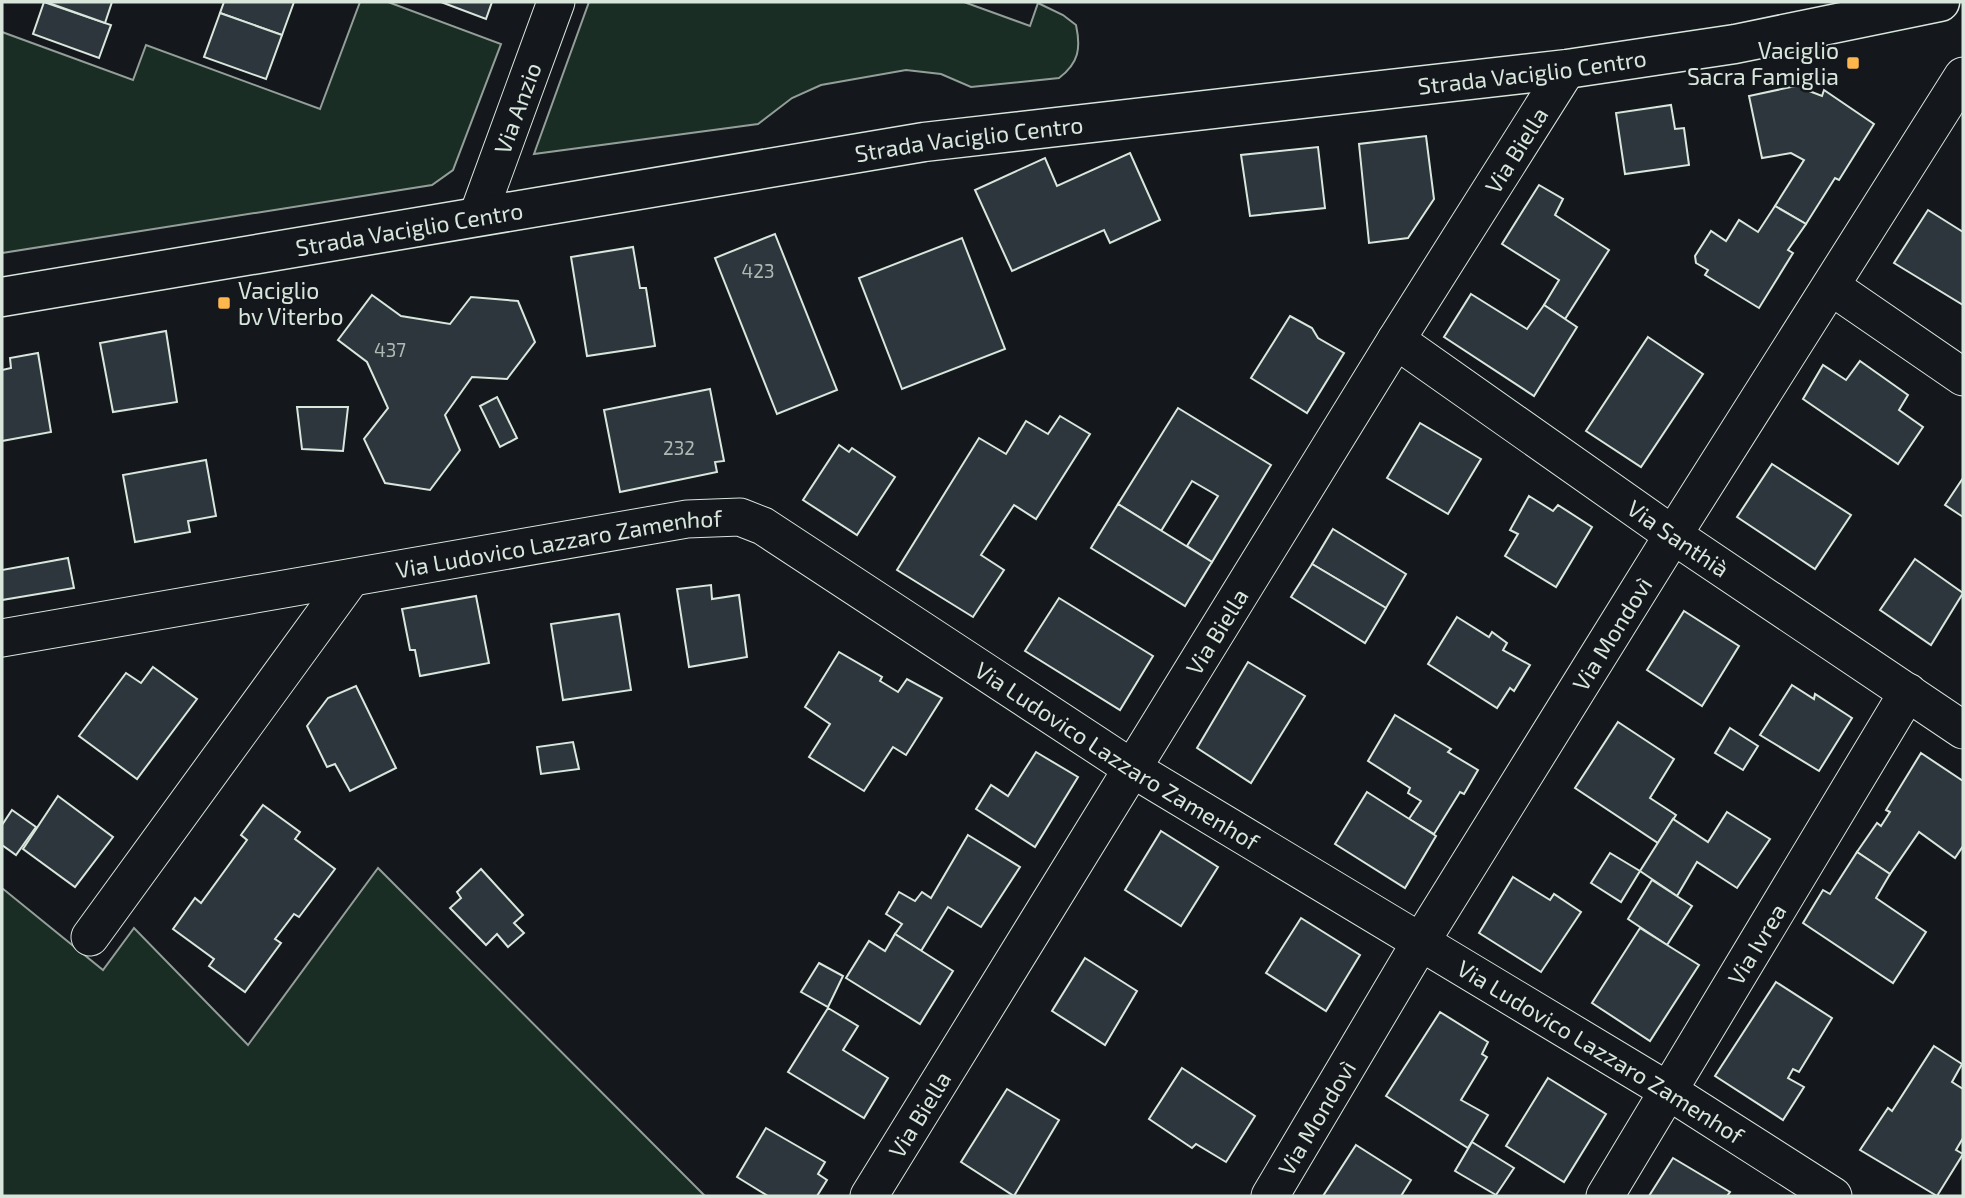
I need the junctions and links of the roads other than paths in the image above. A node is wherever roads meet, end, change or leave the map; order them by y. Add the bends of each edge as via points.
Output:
1 (556, 2) edge
2 (1940, 2) edge
3 (1567, 69) junction
4 (1963, 76) edge
5 (478, 215) junction
6 (1832, 287) junction
7 (2, 297) edge
8 (1396, 340) junction
9 (1963, 377) edge
10 (1673, 535) junction
11 (351, 578) junction
12 (2, 638) edge
13 (1908, 692) junction
14 (1963, 730) edge
15 (1133, 768) junction
16 (90, 937) dead end
17 (1420, 943) junction
18 (1670, 1092) junction
19 (869, 1196) edge
20 (1270, 1196) edge
21 (1605, 1196) edge
22 (1833, 1196) edge

1 - 5 street, Via Anzio
2 - 3 street, Strada Vaciglio Centro via 1735,44
3 - 5 street, Strada Vaciglio Centro via 923,142
3 - 8 street, Via Biella
4 - 6 street, Via Mondovì
5 - 7 street, Strada Vaciglio Centro
6 - 9 street
6 - 10 street, Via Mondovì
8 - 10 street, Via Santhià
8 - 15 street, Via Biella
10 - 13 street, Via Santhià
10 - 17 street, Via Mondovì
11 - 12 street, Via Ludovico Lazzaro Zamenhof
11 - 15 street, Via Ludovico Lazzaro Zamenhof via 687,519 740,517 763,526
11 - 16 street
13 - 14 street, Via Santhià
13 - 18 street, Via Ivrea
15 - 17 street, Via Ludovico Lazzaro Zamenhof
15 - 19 street, Via Biella
17 - 18 street, Via Ludovico Lazzaro Zamenhof
17 - 20 street, Via Mondovì
18 - 21 street, Via Ivrea
18 - 22 street, Via Ludovico Lazzaro Zamenhof

